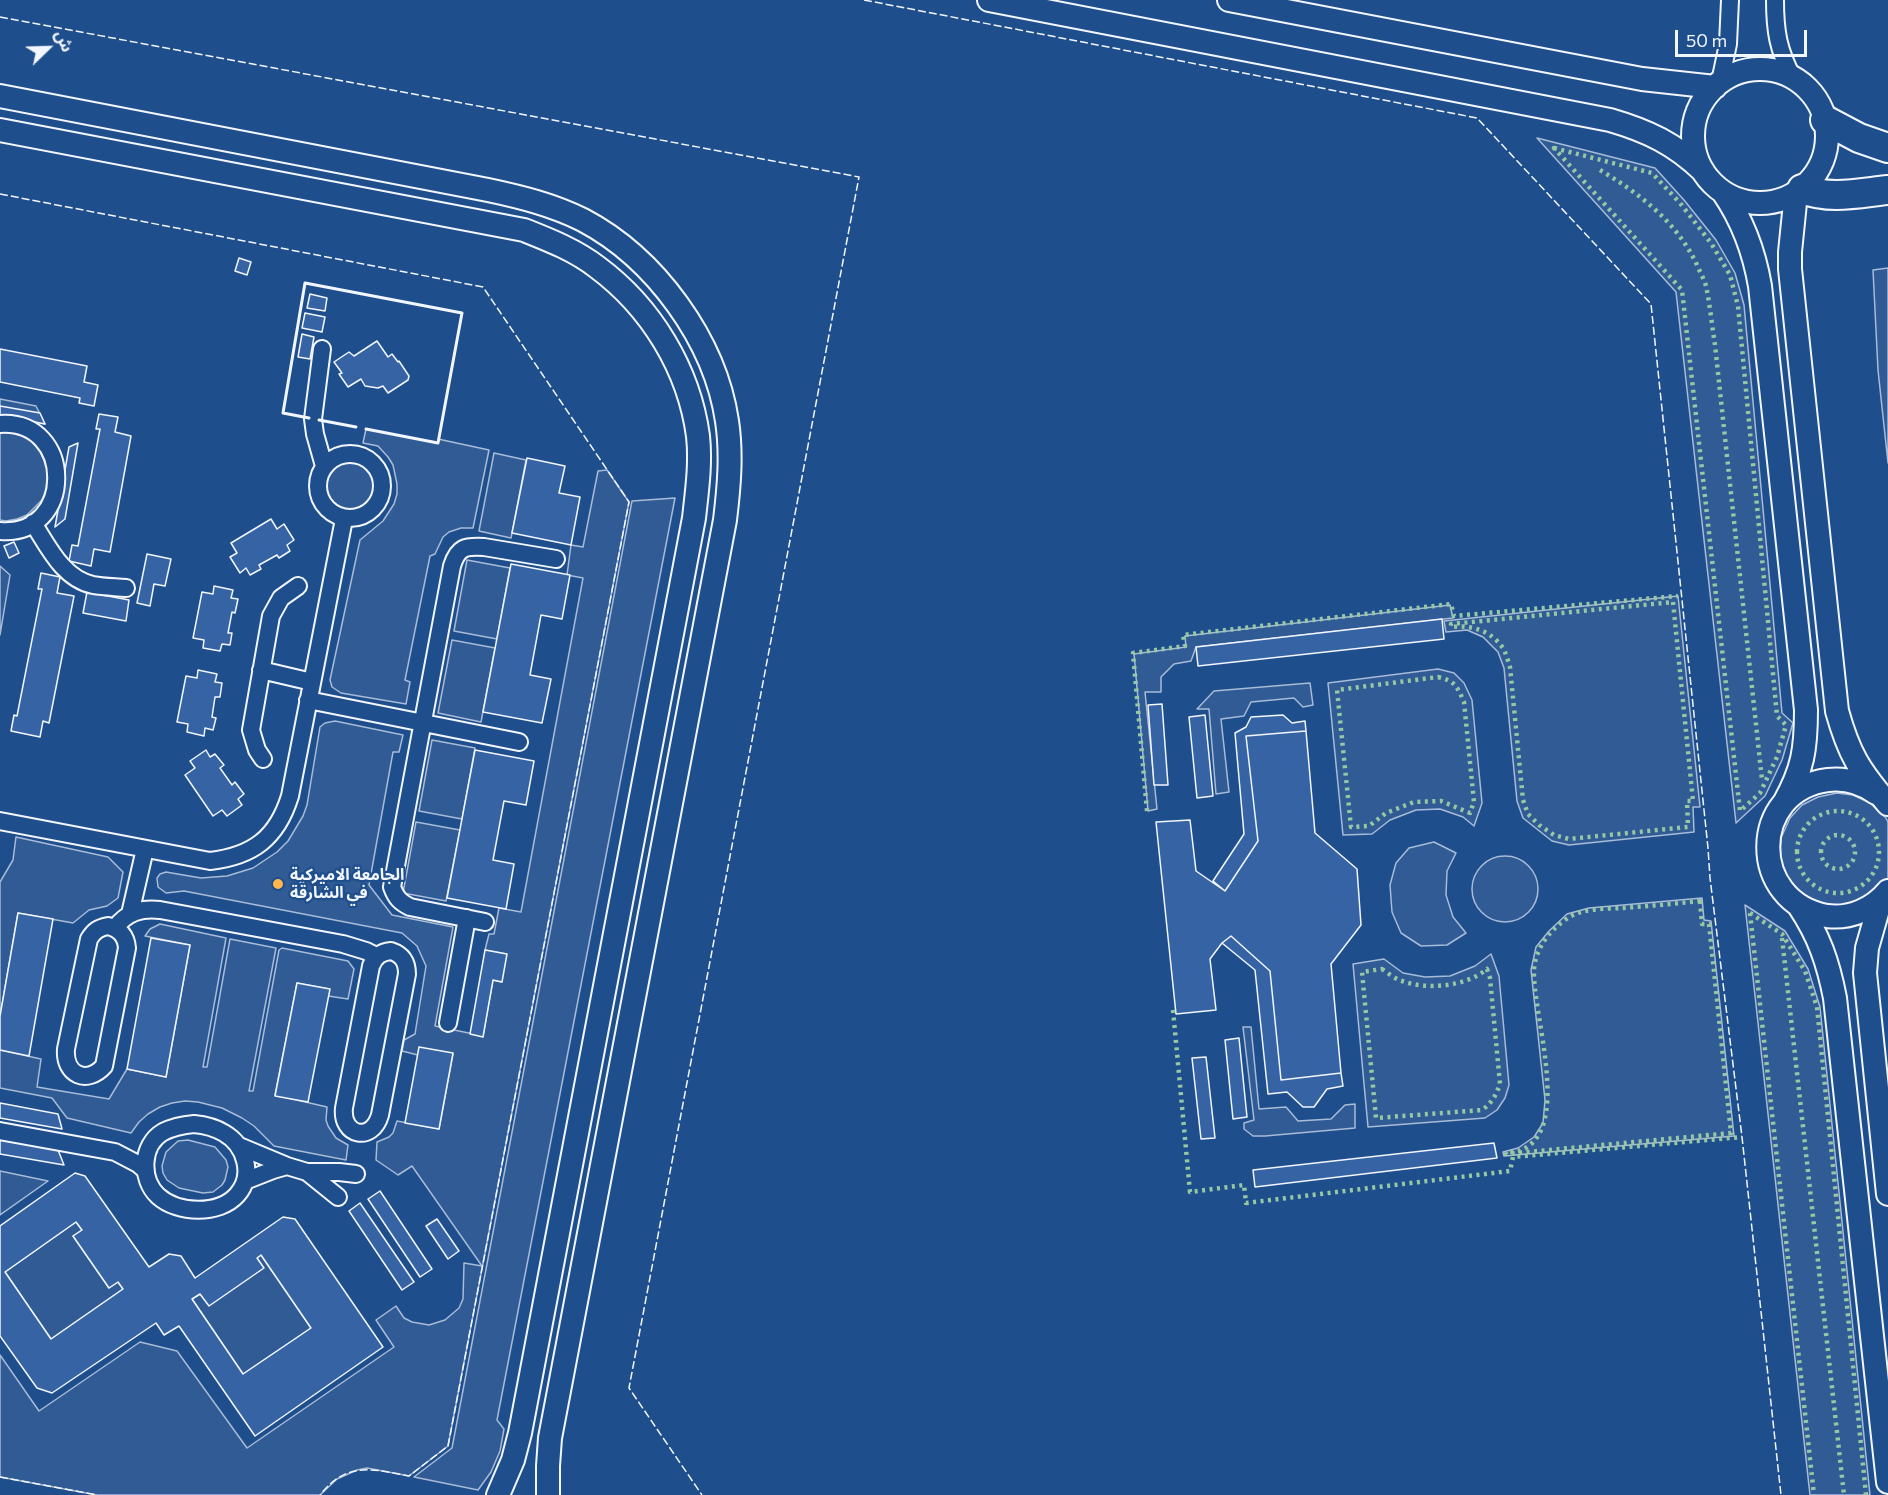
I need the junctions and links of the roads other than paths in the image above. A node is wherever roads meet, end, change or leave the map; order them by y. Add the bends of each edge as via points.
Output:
1 (989, 0) edge
2 (1229, 0) edge
3 (1730, 0) edge
4 (1775, 0) edge
5 (1793, 78) junction
6 (1718, 85) junction
7 (0, 96) edge
8 (1825, 120) junction
9 (0, 130) edge
10 (1888, 148) edge
11 (1703, 171) junction
12 (1888, 190) edge
13 (1799, 191) junction
14 (1723, 192) junction
15 (322, 349) dead end
16 (0, 424) edge
17 (324, 466) junction
18 (344, 519) junction
19 (33, 523) junction
20 (0, 531) edge
21 (556, 559) dead end
22 (298, 586) dead end
23 (126, 588) dead end
24 (261, 670) junction
25 (312, 682) junction
26 (308, 700) junction
27 (422, 723) junction
28 (519, 742) dead end
29 (263, 759) dead end
30 (1784, 803) junction
31 (1888, 804) edge
32 (0, 821) edge
33 (145, 849) junction
34 (1885, 895) edge
35 (1799, 906) junction
36 (130, 914) junction
37 (466, 918) junction
38 (485, 922) dead end
39 (116, 928) junction
40 (376, 956) junction
41 (448, 1023) dead end
42 (0, 1131) edge
43 (152, 1143) junction
44 (239, 1146) junction
45 (116, 1152) junction
46 (287, 1166) junction
47 (145, 1170) junction
48 (307, 1172) junction
49 (356, 1174) dead end
50 (245, 1181) junction
51 (1888, 1194) edge
52 (338, 1197) dead end
53 (1888, 1482) edge
54 (498, 1495) edge
55 (548, 1495) edge

1 - 11 street via 1610,120 1669,144
2 - 6 street via 1642,79
3 - 6 street via 1728,44
4 - 5 street via 1777,38
5 - 6 street via 1756,69 1737,73
5 - 8 street via 1814,96
6 - 11 street via 1700,108 1694,134
7 - 55 street via 538,201 584,221 626,249 663,284 692,325 714,370 727,420 731,470 726,520 550,1438
8 - 10 highway
8 - 13 street via 1825,153 1816,173
9 - 54 street via 484,221 562,245 597,266 627,292 654,324 690,397 698,437 699,478 694,518 520,1433
11 - 14 street
12 - 13 highway via 1832,196
13 - 14 street via 1774,201 1752,203
13 - 31 street via 1790,269 1837,711 1856,763
14 - 30 street via 1747,236 1760,286 1806,710 1803,758
15 - 17 street via 313,419
16 - 19 street via 33,432 53,456 57,486 53,501
17 - 18 street via 317,484 321,502
17 - 18 street via 339,455 356,454 367,458 381,476 380,498 375,508 355,519
18 - 25 street
19 - 20 street
19 - 23 street via 57,561 82,581
21 - 27 street via 484,547 463,548 455,556
22 - 24 street via 281,598 271,616
24 - 25 street
24 - 29 street via 251,730 256,750
25 - 26 street
26 - 27 street
26 - 33 street via 290,796 284,814 262,843 246,853 210,861
27 - 28 street
27 - 37 street via 392,887 395,896 410,907
30 - 31 street via 1799,790 1837,779 1875,791
30 - 35 street via 1771,828 1769,862 1778,886
32 - 33 street
33 - 36 street
34 - 35 street via 1867,909 1850,915 1815,914
34 - 51 street via 1867,948 1865,973
35 - 53 street via 1823,950 1835,998
36 - 39 street
36 - 40 street via 160,910 343,944
37 - 38 street
37 - 41 street
39 - 39 street via 100,928 89,939 65,1058 68,1066 82,1076 98,1072 107,1058 127,948
40 - 40 street via 343,1117 354,1131 363,1133 378,1124 407,974 404,959 398,954 391,951
42 - 45 street
43 - 44 street via 177,1126 194,1124 211,1126
43 - 45 street
43 - 47 street
44 - 46 street
44 - 50 street via 245,1157
45 - 47 street
46 - 48 street
46 - 50 street
47 - 50 street via 158,1196 192,1210 229,1203
48 - 49 street
48 - 52 street

